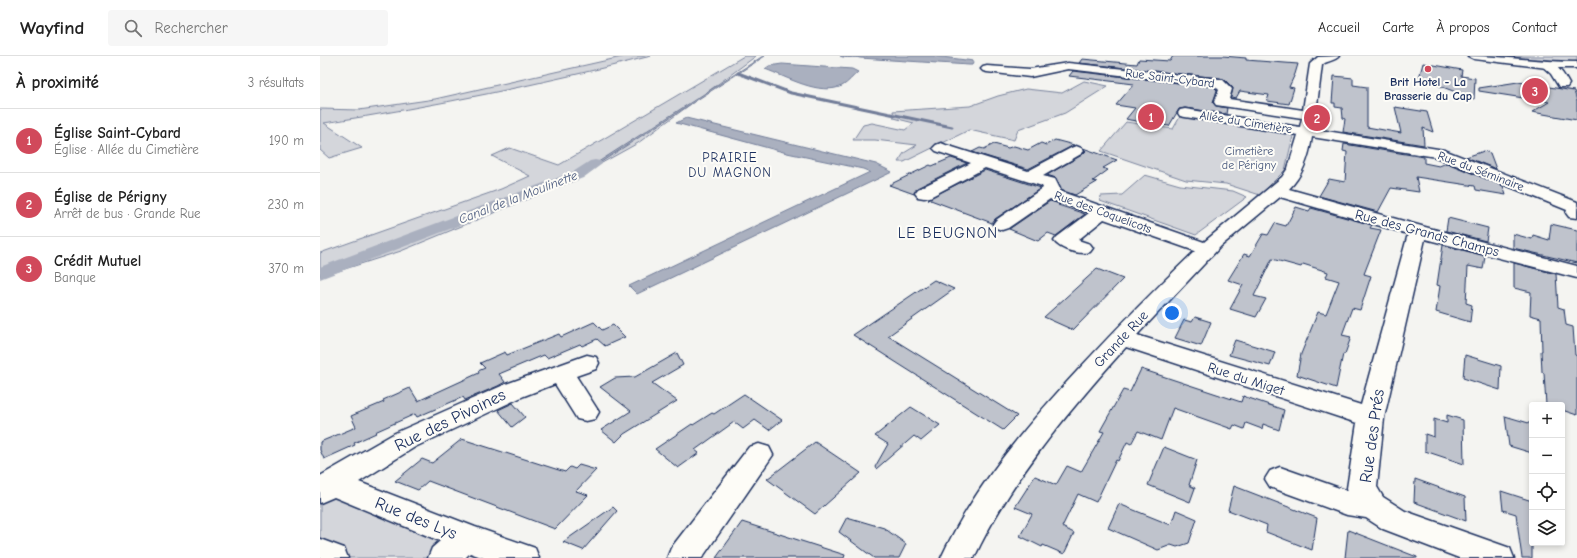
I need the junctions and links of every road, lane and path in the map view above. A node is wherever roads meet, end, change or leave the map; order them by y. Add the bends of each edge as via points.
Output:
1 (1333, 56) edge
2 (1474, 56) edge
3 (1547, 65) junction
4 (1577, 65) edge
5 (987, 69) dead end
6 (1563, 84) dead end
7 (1186, 113) dead end
8 (1307, 124) junction
9 (941, 148) dead end
10 (1076, 151) dead end
11 (984, 162) junction
12 (1029, 177) junction
13 (1277, 191) junction
14 (924, 193) dead end
15 (1048, 193) junction
16 (1102, 212) junction
17 (1575, 213) dead end
18 (1002, 224) dead end
19 (1418, 232) junction
20 (1083, 248) dead end
21 (1207, 249) junction
22 (1577, 272) edge
23 (1121, 338) junction
24 (587, 363) dead end
25 (561, 373) junction
26 (586, 412) dead end
27 (1371, 418) junction
28 (759, 455) dead end
29 (1280, 479) dead end
30 (326, 488) edge
31 (1372, 506) junction
32 (454, 548) edge
33 (320, 553) edge
34 (332, 558) edge
35 (523, 558) edge
36 (683, 558) edge
37 (957, 558) edge
38 (1498, 558) edge

1 - 8 street, Grande Rue via 1316,64
2 - 3 street
3 - 4 street
3 - 6 street via 1556,72
5 - 8 street, Rue Saint-Cybard via 1030,73 1068,66 1219,83 1226,89 1221,102
7 - 8 street, Allée du Cimetière
8 - 13 street, Grande Rue via 1298,164 1292,177
8 - 17 street, Rue du Séminaire via 1439,153 1576,208
9 - 11 street, Rue des Coquelicots
10 - 12 street
11 - 12 street, Rue des Coquelicots
11 - 14 street
12 - 15 street, Rue des Coquelicots via 1048,183 1052,189
13 - 19 street, Rue des Grands Champs
13 - 21 street, Grande Rue
15 - 16 street, Rue des Coquelicots
15 - 18 street
16 - 20 street via 1064,241
16 - 21 street, Rue des Coquelicots
19 - 22 street, Rue des Grands Champs
19 - 27 street, Rue des Prés
21 - 23 street, Grande Rue
23 - 27 street, Rue du Miget
23 - 37 street, Grande Rue via 1055,412 1010,471 970,529
24 - 25 street, Rue des Pivoines
25 - 26 street
25 - 30 street, Rue des Pivoines via 515,390 405,440
27 - 31 street, Rue des Prés via 1362,488
28 - 36 street
29 - 31 street via 1347,502
30 - 32 street, Rue des Lys
31 - 38 street, Rue des Prés via 1394,520
32 - 35 street, Rue des Lys
33 - 34 street

